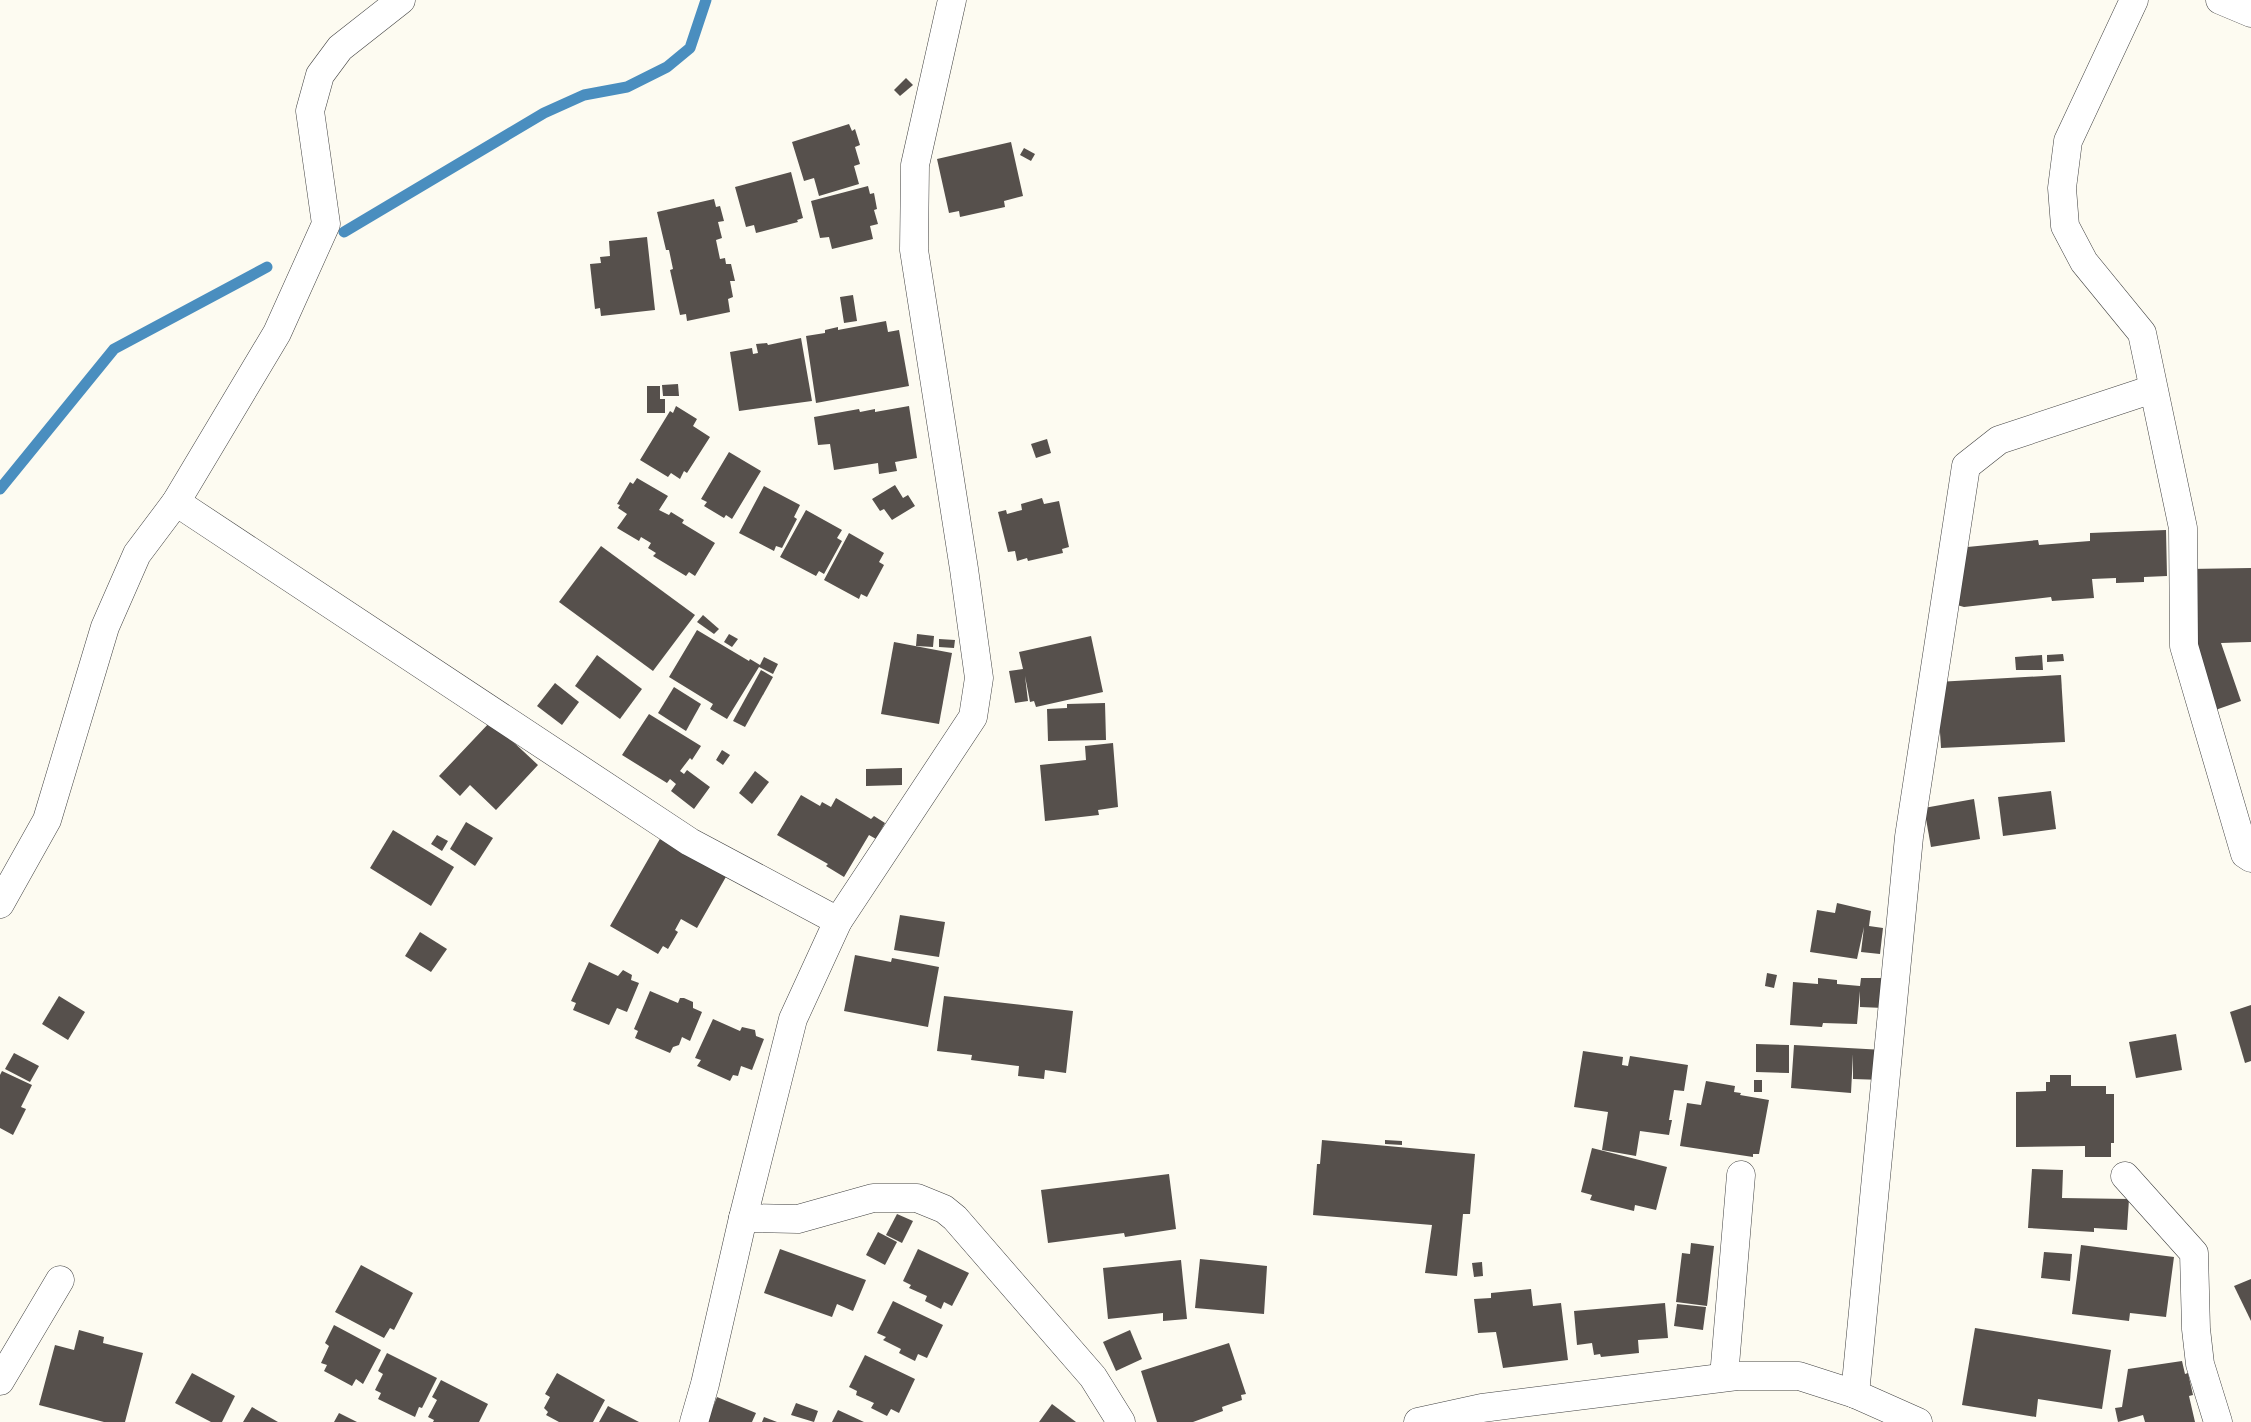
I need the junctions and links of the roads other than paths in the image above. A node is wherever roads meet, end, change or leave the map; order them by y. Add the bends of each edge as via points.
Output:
1 (401, 0) edge
2 (952, 0) edge
3 (2134, 0) edge
4 (2220, 0) edge
5 (2251, 13) edge
6 (2153, 389) junction
7 (176, 502) junction
8 (2251, 858) edge
9 (0, 904) edge
10 (838, 921) junction
11 (1740, 1176) dead end
12 (2125, 1176) dead end
13 (743, 1218) junction
14 (60, 1280) dead end
15 (1724, 1378) junction
16 (0, 1381) edge
17 (1855, 1394) junction
18 (694, 1422) edge
19 (1121, 1422) edge
20 (1418, 1422) edge
21 (1918, 1422) edge
22 (2218, 1422) edge

1 - 7 street via 340,48 320,75 310,111 326,224 277,333
2 - 10 street via 915,165 914,250 978,678 973,717
3 - 6 street via 2068,141 2062,188 2064,226 2084,262 2142,333
4 - 5 street
6 - 8 street via 2183,528 2184,646 2245,854
6 - 17 street via 1999,440 1966,466 1909,837
7 - 9 street via 137,554 105,627 47,820
7 - 10 street via 690,842
10 - 13 street via 793,1019
11 - 15 street
12 - 22 street via 2194,1253 2200,1364
13 - 18 street
13 - 19 street via 798,1219 873,1198 917,1198 944,1209 1093,1378
14 - 16 street
15 - 17 street via 1799,1376
15 - 20 street via 1482,1408
17 - 21 street

